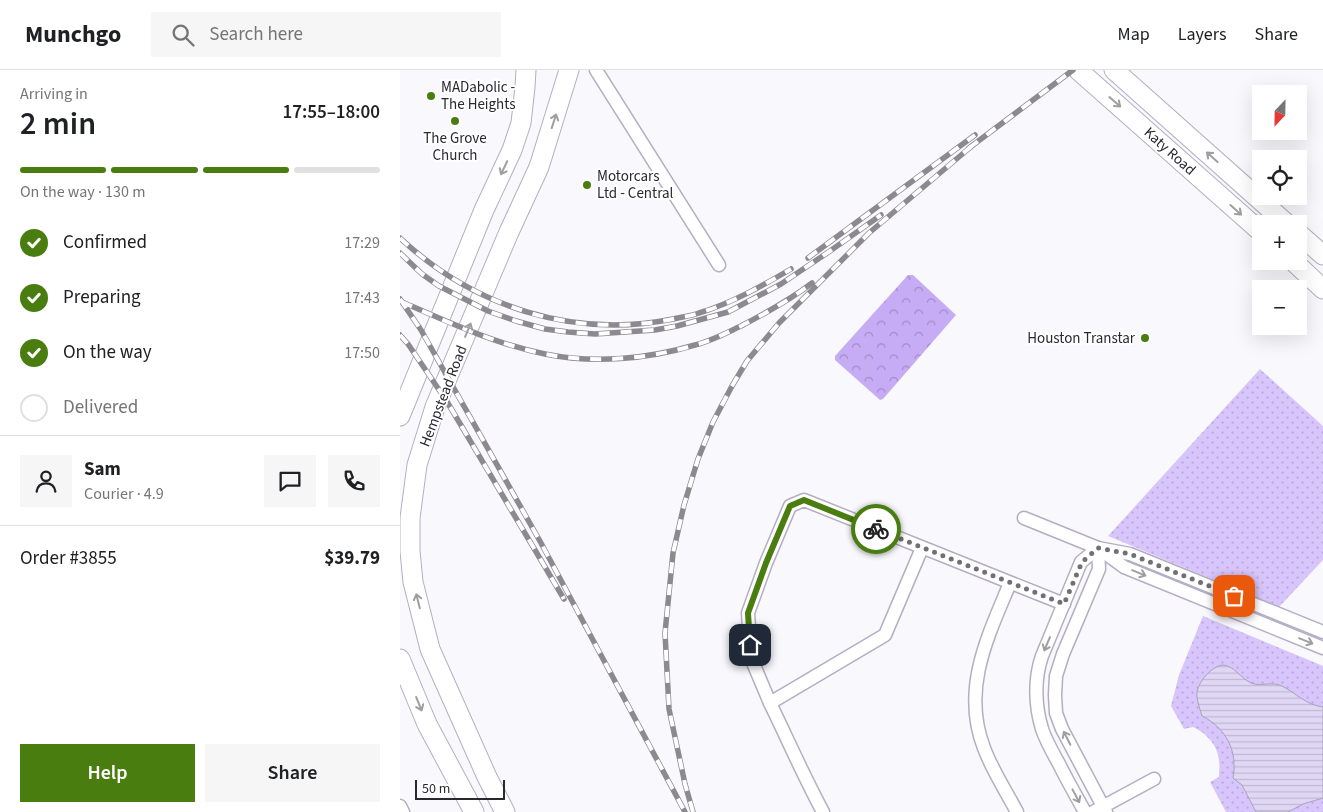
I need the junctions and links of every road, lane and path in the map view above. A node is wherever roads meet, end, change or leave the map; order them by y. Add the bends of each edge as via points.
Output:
1 (526, 70) edge
2 (569, 70) edge
3 (596, 70) edge
4 (1078, 70) edge
5 (1114, 70) edge
6 (1278, 215) edge
7 (1252, 224) edge
8 (1307, 241) edge
9 (1323, 255) edge
10 (719, 265) dead end
11 (1307, 270) edge
12 (1320, 278) edge
13 (400, 416) edge
14 (1024, 518) dead end
15 (922, 548) junction
16 (1098, 548) junction
17 (1010, 583) junction
18 (1064, 604) junction
19 (1058, 617) junction
20 (1287, 618) junction
21 (1075, 625) junction
22 (1282, 631) junction
23 (1323, 632) edge
24 (1323, 648) edge
25 (400, 659) edge
26 (770, 703) junction
27 (1154, 779) dead end
28 (400, 806) edge
29 (1101, 810) edge
30 (403, 812) edge
31 (474, 812) edge
32 (505, 812) edge
33 (823, 812) edge
34 (1017, 812) edge
35 (1084, 812) edge

1 -> 13 main road, Hempstead Road via 521,123 512,150 484,210
32 -> 2 main road, Hempstead Road via 430,648 413,582 410,518 417,465 435,407 539,167
3 - 10 street
4 -> 7 main road, Katy Road
6 -> 5 main road, Katy Road
8 - 9 main road
11 - 12 main road
14 - 16 street
15 - 17 street
15 - 26 street via 885,635
15 - 26 street via 804,500 790,506 748,613 751,658
16 - 18 street via 1082,562
16 - 20 street via 1130,554
16 - 21 street via 1099,569
16 -> 22 street via 1124,567
17 - 18 street
17 - 34 street via 981,659 975,710 983,747
18 - 19 street
19 - 21 street
19 -> 35 street via 1040,663 1036,697 1042,730
20 - 22 street
20 - 23 street
29 -> 21 street via 1056,713 1056,676
22 -> 24 street
25 -> 31 main road via 427,724
26 - 33 street
27 - 29 street
28 - 30 street

